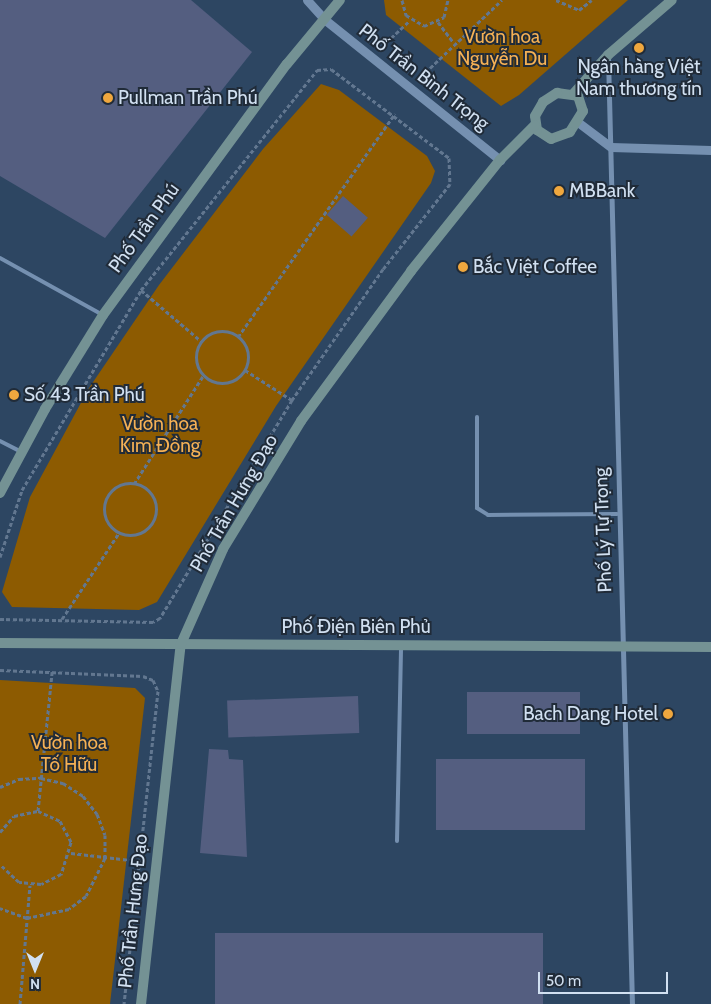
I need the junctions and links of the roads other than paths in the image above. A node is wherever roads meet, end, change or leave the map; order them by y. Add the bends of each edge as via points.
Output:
1 (307, 0) edge
2 (340, 0) edge
3 (672, 0) edge
4 (324, 19) junction
5 (608, 55) junction
6 (574, 94) junction
7 (579, 123) junction
8 (535, 125) junction
9 (611, 147) junction
10 (711, 150) edge
11 (500, 160) junction
12 (0, 258) edge
13 (104, 314) junction
14 (477, 417) dead end
15 (0, 441) edge
16 (22, 452) junction
17 (0, 493) edge
18 (617, 514) junction
19 (0, 643) edge
20 (181, 644) junction
21 (401, 645) junction
22 (621, 645) junction
23 (711, 647) edge
24 (397, 841) dead end
25 (141, 1004) edge
26 (632, 1004) edge

1 - 4 street, Phố Trần Bình Trọng
2 - 4 main road, Phố Trần Phú
3 - 5 main road
4 - 11 street, Phố Trần Bình Trọng
4 - 13 main road, Phố Trần Phú
5 - 6 main road
5 - 9 street, Phố Lý Tự Trọng
6 - 7 main road via 583,106
6 - 8 main road via 564,92 548,98 537,111
7 - 8 main road via 556,139 541,135
7 - 9 street
8 - 11 main road, Phố Trần Hưng Đạo
9 - 10 street
9 - 18 street, Phố Lý Tự Trọng
11 - 20 main road, Phố Trần Hưng Đạo via 411,270 301,421 223,549
12 - 13 lane
13 - 16 main road, Phố Trần Phú
14 - 18 lane via 477,508 488,515
15 - 16 lane
16 - 17 main road, Phố Trần Phú
18 - 22 street, Phố Lý Tự Trọng
19 - 20 main road, Phố Điện Biên Phủ
20 - 21 main road, Phố Điện Biên Phủ
20 - 25 main road, Phố Trần Hưng Đạo
21 - 22 main road, Phố Điện Biên Phủ
21 - 24 lane
22 - 23 main road, Phố Điện Biên Phủ
22 - 26 street, Phố Lý Tự Trọng

